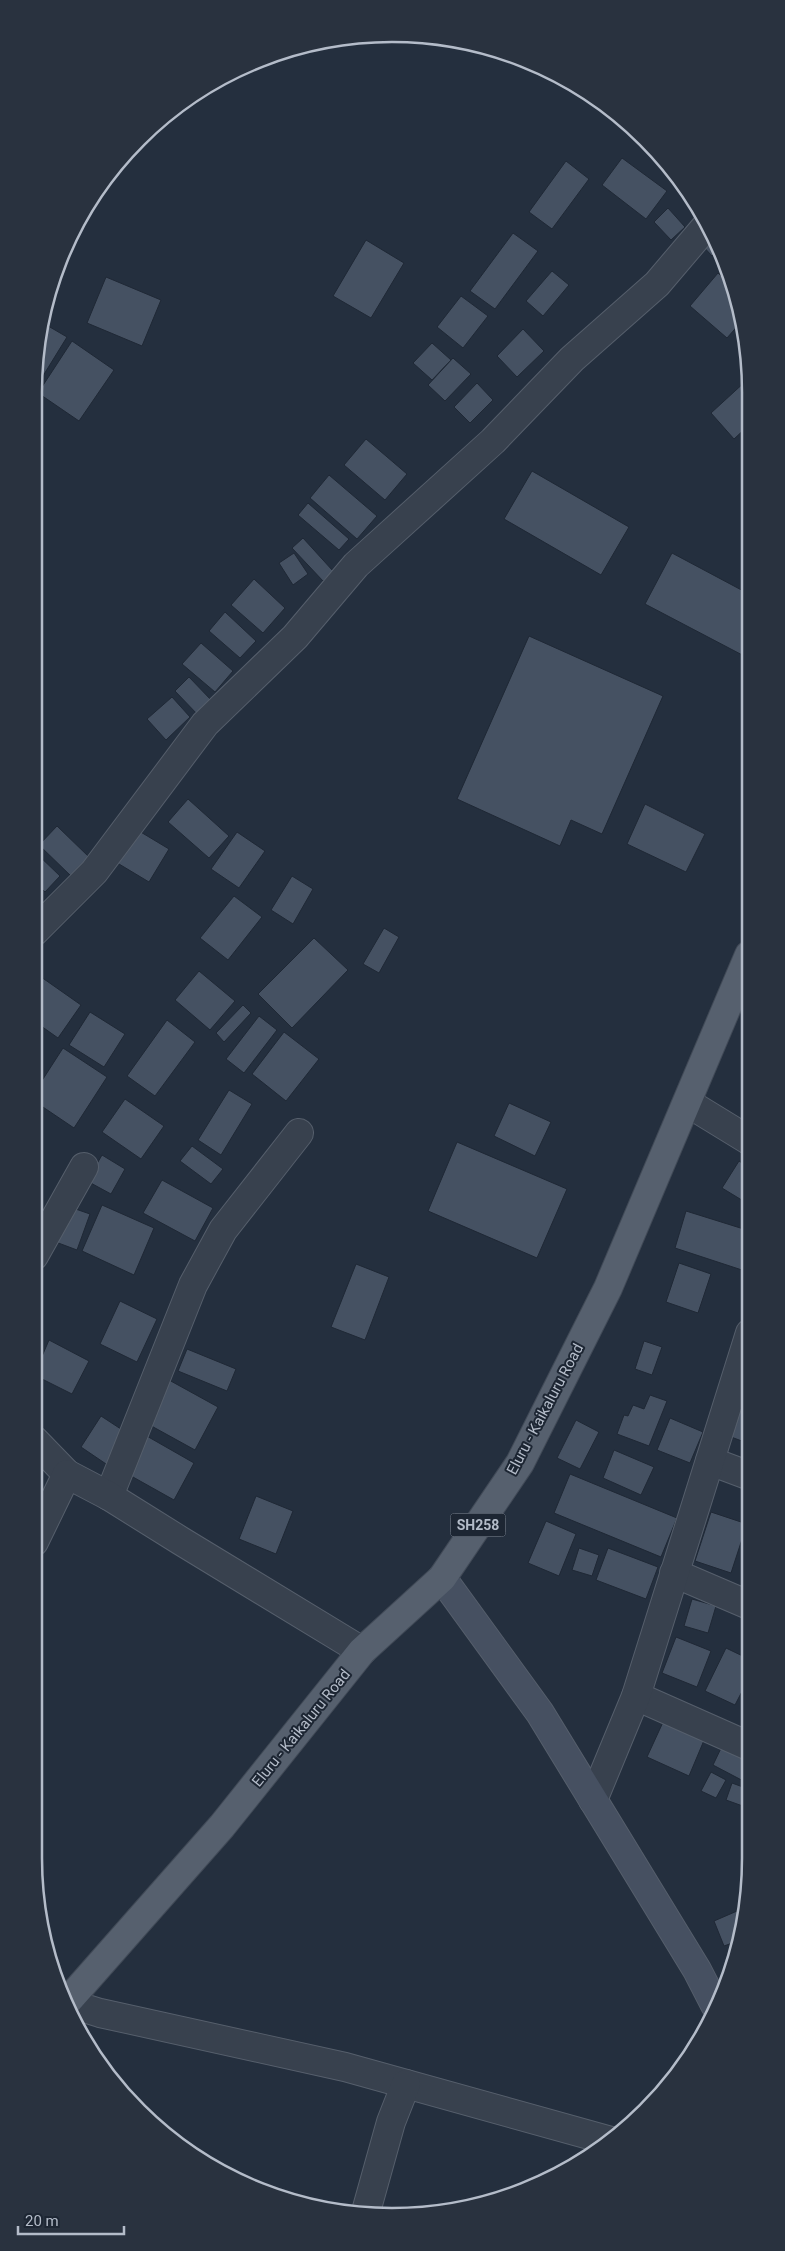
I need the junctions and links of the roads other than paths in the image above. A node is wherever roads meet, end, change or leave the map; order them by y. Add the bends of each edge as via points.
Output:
1 (702, 231) edge
2 (42, 924) edge
3 (742, 972) edge
4 (688, 1103) junction
5 (299, 1133) dead end
6 (742, 1136) edge
7 (84, 1167) dead end
8 (42, 1242) edge
9 (742, 1359) edge
10 (42, 1448) edge
11 (710, 1461) junction
12 (742, 1473) edge
13 (67, 1474) junction
14 (109, 1496) junction
15 (42, 1526) edge
16 (674, 1573) junction
17 (442, 1578) junction
18 (742, 1602) edge
19 (362, 1651) junction
20 (636, 1696) junction
21 (742, 1743) edge
22 (593, 1800) junction
23 (72, 1998) edge
24 (712, 2001) edge
25 (79, 2012) edge
26 (91, 2022) edge
27 (406, 2084) junction
28 (602, 2139) edge
29 (367, 2208) edge

1 - 2 street via 657,284 572,359 493,441 356,565 295,637 205,724 94,872
3 - 4 main road, Eluru - Kaikaluru Road / SH258
4 - 6 street
4 - 17 main road, Eluru - Kaikaluru Road / SH258 via 608,1288 520,1463
5 - 14 street via 223,1230 193,1285
7 - 8 street
9 - 11 street
10 - 13 street
11 - 12 street
11 - 16 street
13 - 14 street
13 - 15 street
14 - 19 street
16 - 18 street
16 - 20 street
17 - 19 main road, Eluru - Kaikaluru Road / SH258
17 - 22 main road via 540,1713
19 - 23 main road, Eluru - Kaikaluru Road / SH258 via 222,1826
20 - 21 street
20 - 22 street
22 - 24 main road
25 - 26 street
26 - 27 street via 346,2067
27 - 28 street
27 - 29 street via 391,2122

